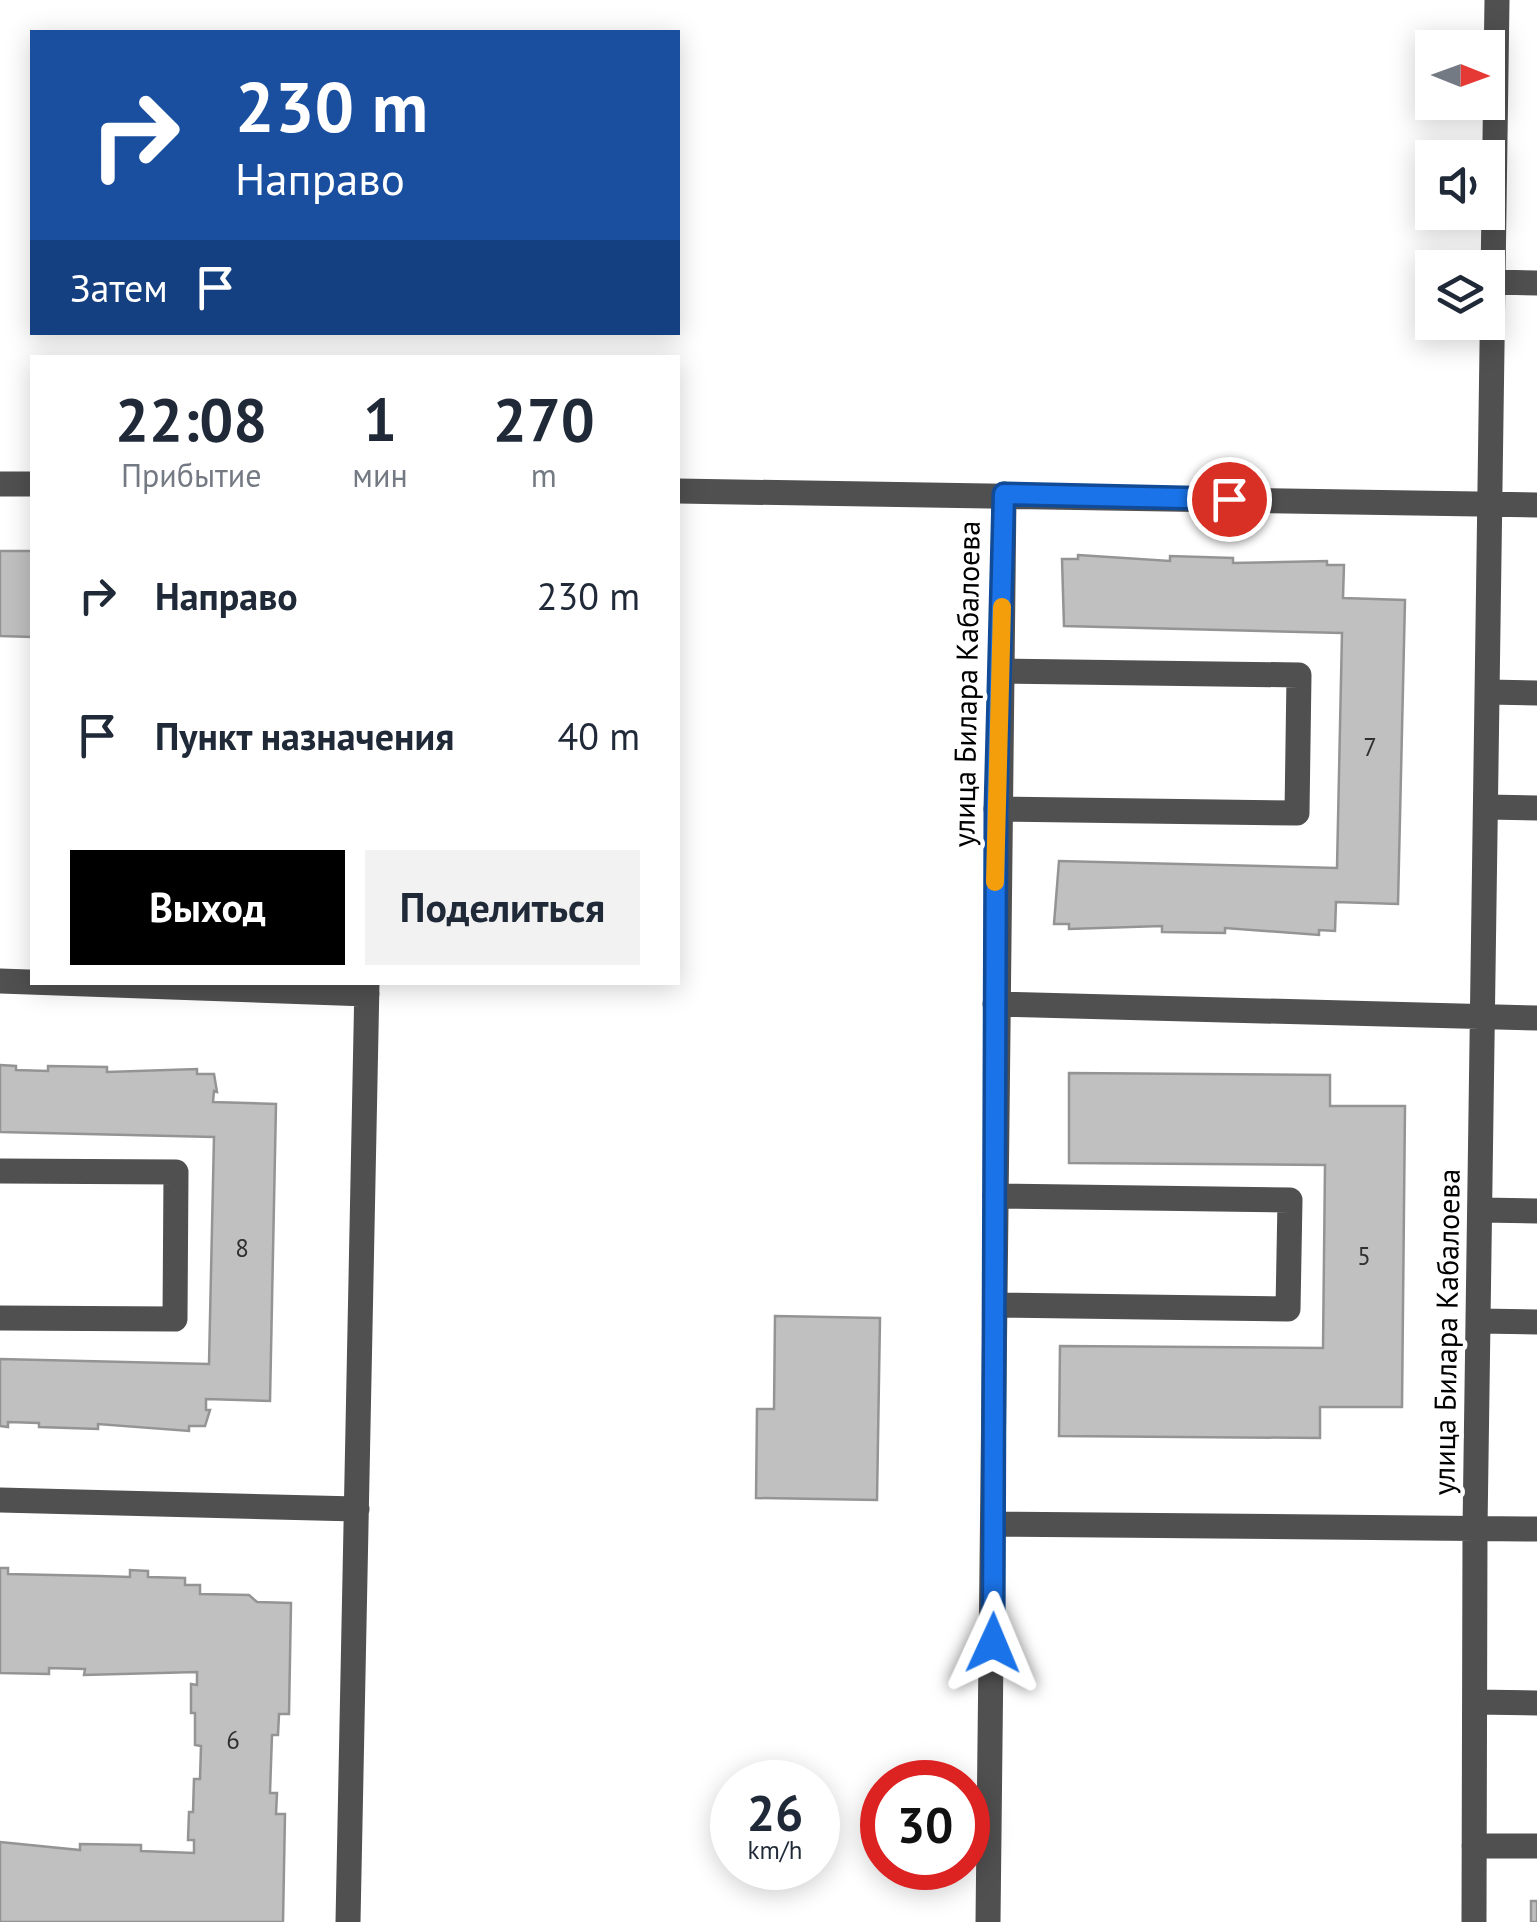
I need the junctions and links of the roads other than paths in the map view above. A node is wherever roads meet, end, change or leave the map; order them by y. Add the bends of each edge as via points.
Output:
1 (1497, 0) edge
2 (1493, 250) edge
3 (1505, 282) edge
4 (1537, 283) edge
5 (1493, 340) edge
6 (0, 484) edge
7 (30, 484) edge
8 (680, 490) edge
9 (1004, 494) junction
10 (1492, 504) junction
11 (1537, 505) edge
12 (1000, 670) junction
13 (1488, 692) junction
14 (1537, 693) edge
15 (1487, 807) junction
16 (1537, 808) edge
17 (996, 809) junction
18 (0, 982) edge
19 (30, 982) edge
20 (184, 985) edge
21 (367, 988) edge
22 (995, 1004) junction
23 (1486, 1016) junction
24 (1537, 1018) edge
25 (0, 1171) edge
26 (995, 1196) junction
27 (1482, 1210) junction
28 (1537, 1211) edge
29 (996, 1305) junction
30 (0, 1318) edge
31 (1480, 1321) junction
32 (1537, 1322) edge
33 (0, 1500) edge
34 (357, 1509) junction
35 (996, 1524) junction
36 (1476, 1529) junction
37 (1537, 1529) edge
38 (1475, 1702) junction
39 (1537, 1702) edge
40 (1474, 1846) junction
41 (1537, 1846) edge
42 (348, 1922) edge
43 (988, 1922) edge
44 (1474, 1922) edge

1 - 2 street
3 - 4 street
5 - 10 street
6 - 7 street
8 - 9 street
9 - 10 street, улица Билара Кабалоева
9 - 12 street, улица Билара Кабалоева
10 - 11 street, улица Билара Кабалоева
10 - 13 street, улица Билара Кабалоева
12 - 17 street, улица Билара Кабалоева
12 - 17 street via 1299,674 1297,813
13 - 14 street
13 - 15 street, улица Билара Кабалоева
15 - 16 street
15 - 23 street, улица Билара Кабалоева
17 - 22 street, улица Билара Кабалоева
18 - 19 street
20 - 21 street
21 - 34 street
22 - 23 street
22 - 26 street, улица Билара Кабалоева
23 - 24 street
23 - 27 street, улица Билара Кабалоева
25 - 30 street via 176,1172 176,1208 175,1319
26 - 29 street, улица Билара Кабалоева
26 - 29 street via 1290,1200 1288,1309
27 - 28 street
27 - 31 street, улица Билара Кабалоева
29 - 35 street, улица Билара Кабалоева
31 - 32 street
31 - 36 street, улица Билара Кабалоева
33 - 34 street
34 - 42 street
35 - 36 street, улица Билара Кабалоева
35 - 43 street, улица Билара Кабалоева
36 - 37 street, улица Билара Кабалоева
36 - 38 street, улица Билара Кабалоева
38 - 39 street
38 - 40 street, улица Билара Кабалоева
40 - 41 street
40 - 44 street, улица Билара Кабалоева

